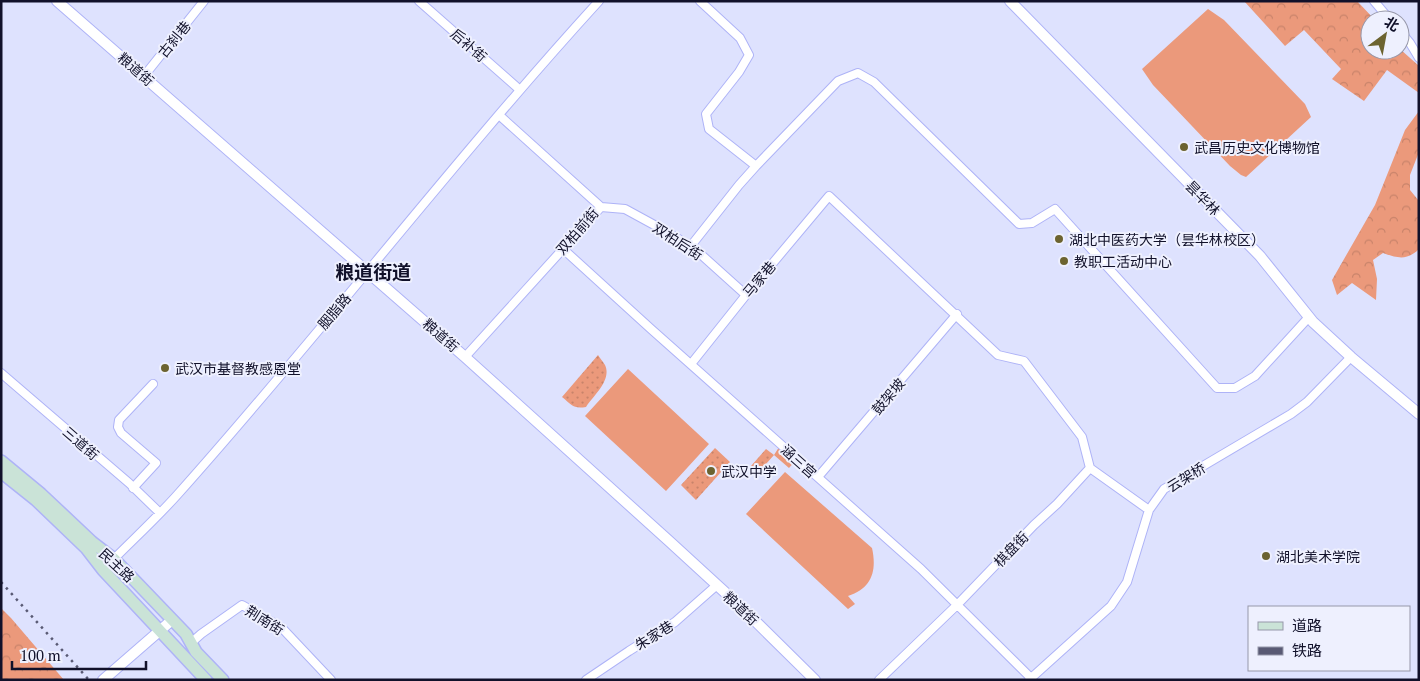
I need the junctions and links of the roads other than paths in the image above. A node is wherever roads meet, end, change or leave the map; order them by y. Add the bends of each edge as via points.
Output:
1 (57, 1) edge
2 (204, 1) edge
3 (599, 1) edge
4 (700, 1) edge
5 (1010, 1) edge
6 (420, 2) edge
7 (1410, 43) edge
8 (1419, 58) edge
9 (144, 76) junction
10 (520, 90) junction
11 (499, 115) junction
12 (756, 166) junction
13 (601, 207) junction
14 (690, 247) junction
15 (562, 248) junction
16 (368, 272) junction
17 (746, 295) junction
18 (957, 314) junction
19 (1309, 317) junction
20 (465, 357) junction
21 (1351, 357) junction
22 (691, 364) junction
23 (1, 373) edge
24 (153, 384) dead end
25 (1419, 414) edge
26 (1, 461) edge
27 (1090, 468) junction
28 (1, 472) edge
29 (818, 477) junction
30 (133, 488) junction
31 (1149, 510) junction
32 (160, 513) junction
33 (114, 559) junction
34 (104, 570) junction
35 (717, 585) junction
36 (957, 605) junction
37 (172, 620) junction
38 (160, 631) junction
39 (191, 643) junction
40 (1030, 679) edge
41 (103, 680) edge
42 (206, 680) edge
43 (223, 680) edge
44 (331, 680) edge
45 (586, 680) edge
46 (815, 680) edge
47 (878, 680) edge

1 - 9 street, 粮道街
2 - 9 street, 古刹巷
3 - 10 street, 胭脂路
4 - 12 street via 740,38 749,55 706,114 709,129
5 - 19 street, 昙华林 via 1260,256
6 - 10 street, 后补街
7 - 8 street
9 - 16 street, 粮道街
10 - 11 street, 胭脂路
11 - 13 street, 双柏前街
11 - 16 street, 胭脂路
12 - 14 street
12 - 19 street via 838,81 858,73 874,82 1019,224 1032,223 1055,210 1218,388 1235,388 1255,376
13 - 14 street, 双柏后街 via 625,209
13 - 15 street, 双柏前街
14 - 17 street, 双柏后街
15 - 20 street, 双柏前街
15 - 22 street, 涵三宫
16 - 20 street, 粮道街
16 - 32 street, 胭脂路
17 - 18 street, 马家巷 via 829,196
17 - 22 street, 马家巷
18 - 27 street via 998,355 1024,361 1082,437
18 - 29 street, 鼓架坡
19 - 21 street, 昙华林
20 - 35 street, 粮道街
21 - 25 street, 昙华林
21 - 31 street, 云架桥 via 1307,402 1164,489
22 - 29 street, 涵三宫
23 - 30 street, 三道街
24 - 30 street via 119,420 118,427 122,433 156,463
26 - 33 main road, 民主路
27 - 31 street
27 - 36 street, 棋盘街
28 - 34 main road, 民主路 via 36,500
29 - 36 street, 涵三宫
30 - 32 street, 三道街
31 - 40 street, 云架桥 via 1127,582 1111,606
32 - 33 street, 胭脂路
33 - 34 street, 胭脂路
33 - 37 main road, 民主路
34 - 38 main road, 民主路
35 - 45 street, 朱家巷 via 675,622
35 - 46 street, 粮道街
36 - 40 street, 涵三宫
36 - 47 street, 棋盘街
37 - 38 street
37 - 39 main road, 民主路
38 - 41 street
38 - 42 main road, 民主路
39 - 43 main road, 民主路
39 - 44 street, 荆南街 via 242,605 281,627

